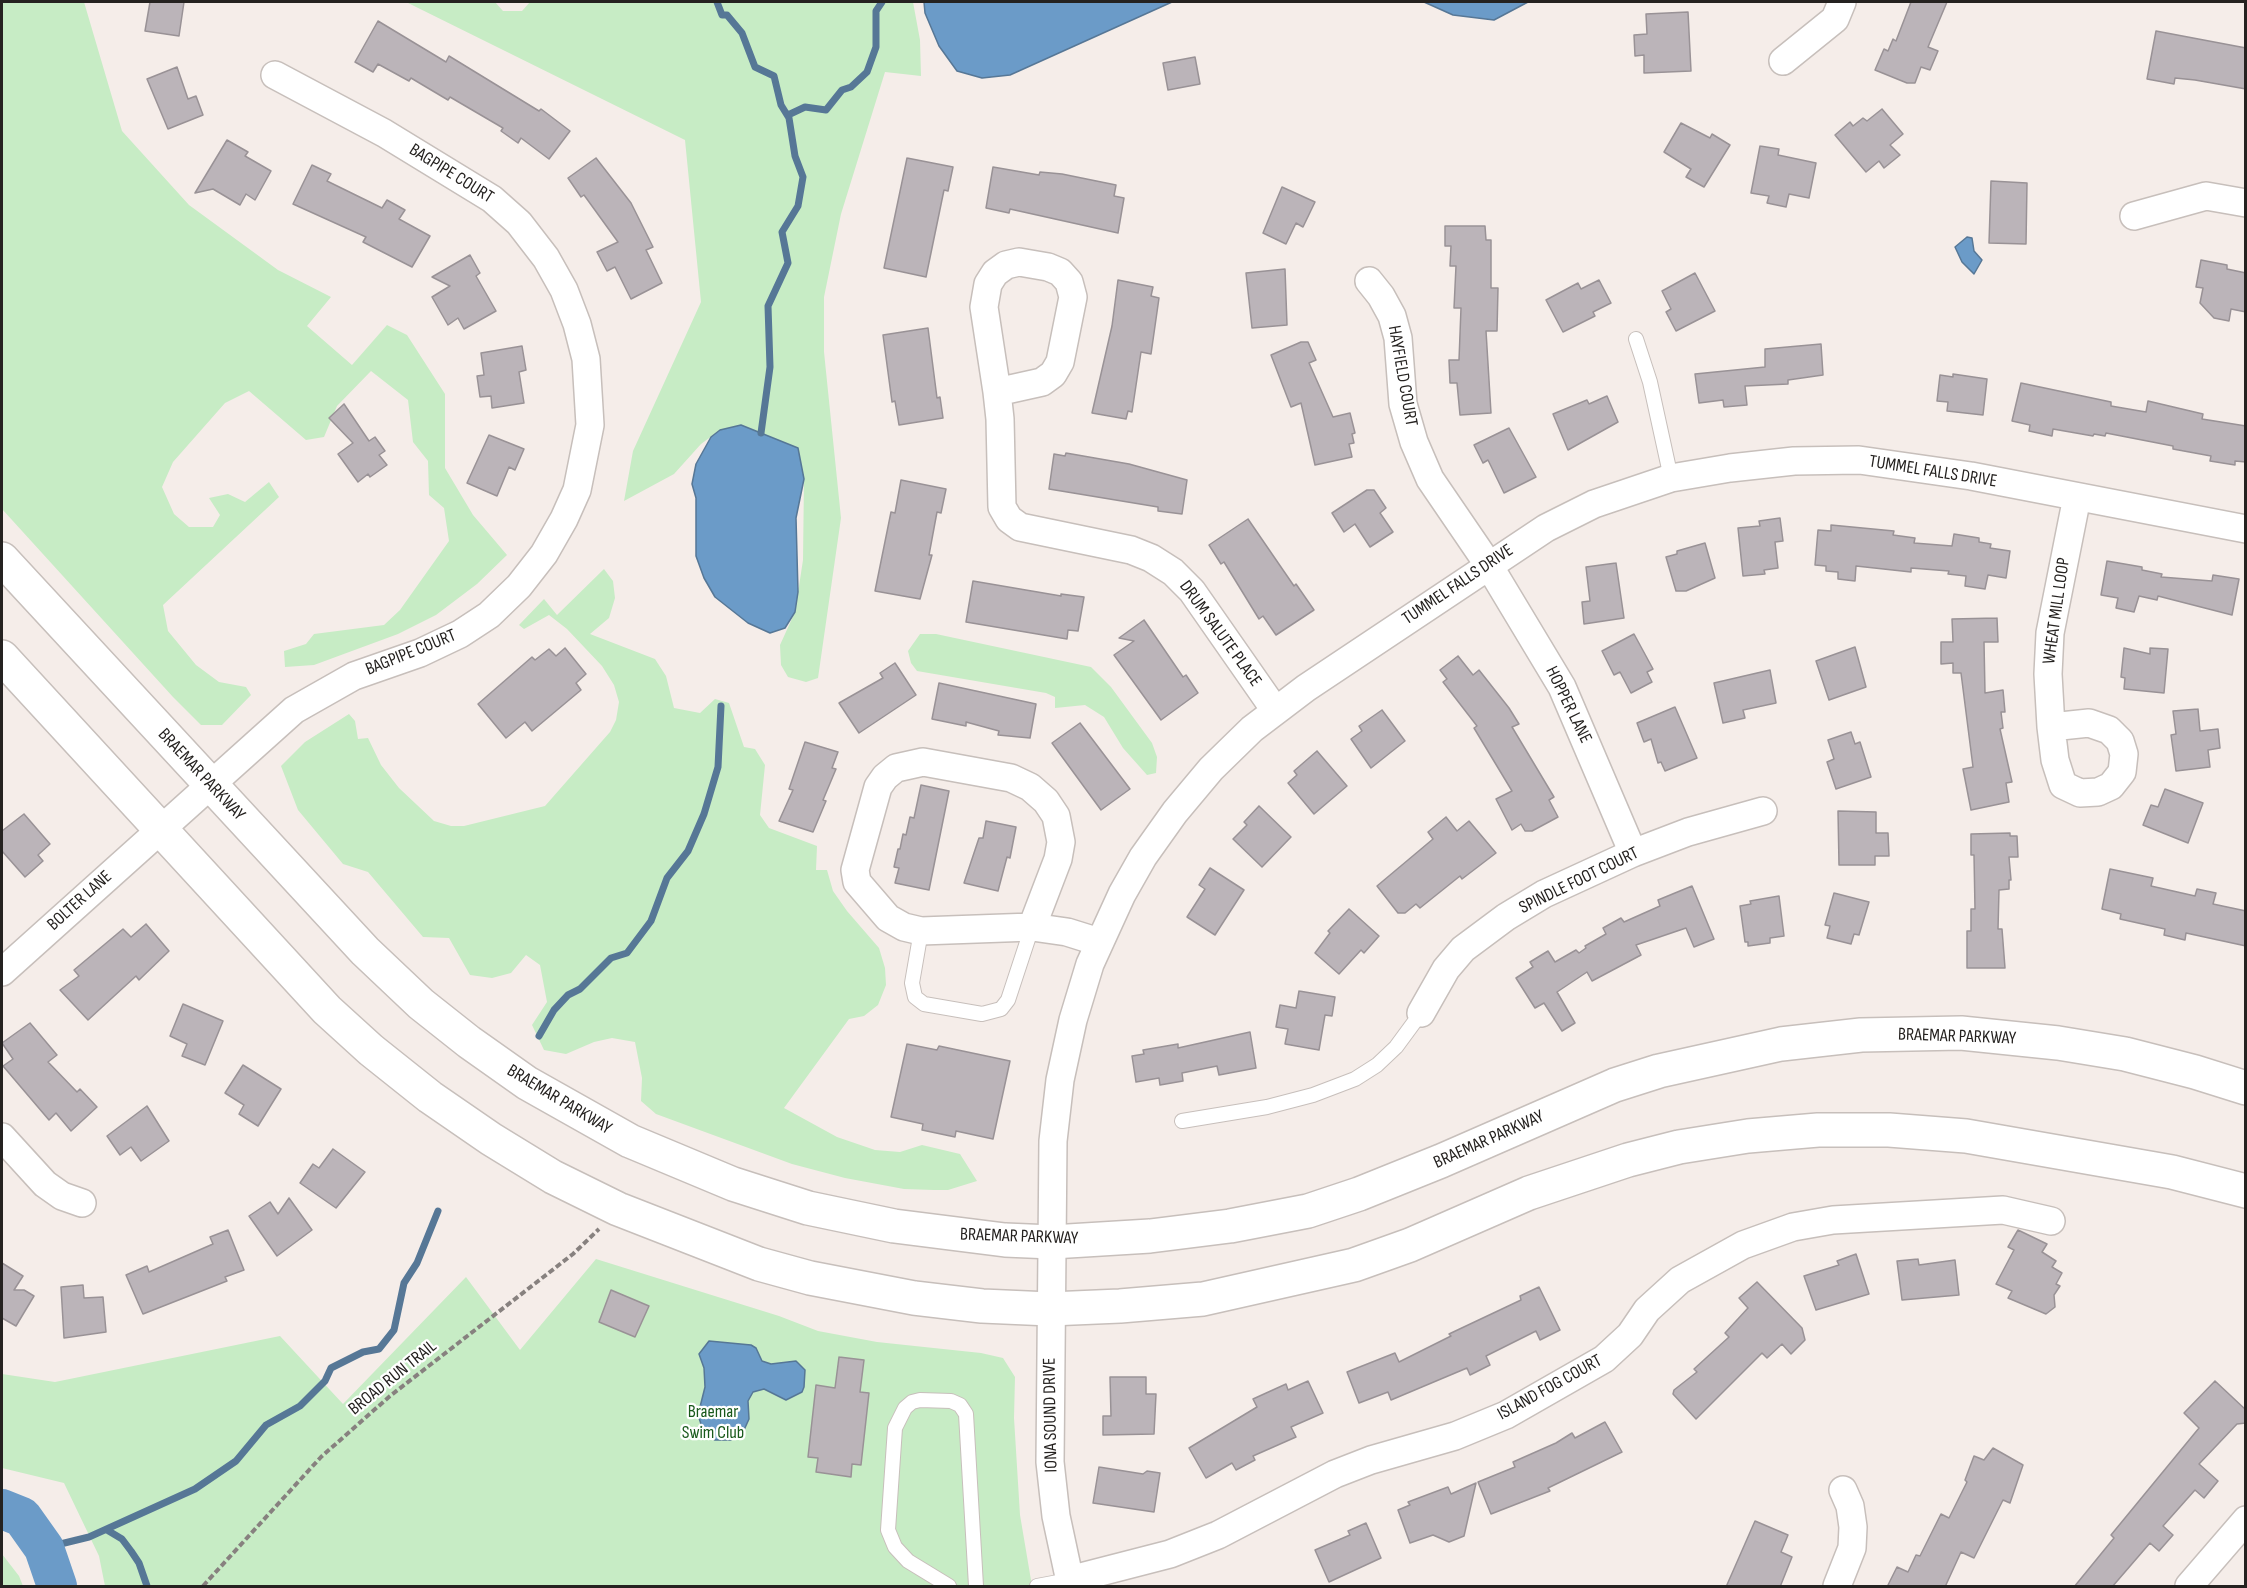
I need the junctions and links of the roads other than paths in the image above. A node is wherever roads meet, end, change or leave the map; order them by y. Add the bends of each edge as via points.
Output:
1 (1842, 2) edge
2 (1783, 61) dead end
3 (275, 75) dead end
4 (2246, 203) edge
5 (2134, 216) dead end
6 (1369, 281) dead end
7 (1636, 339) dead end
8 (997, 392) junction
9 (1671, 478) junction
10 (2077, 496) junction
11 (2246, 530) edge
12 (2, 559) edge
13 (1488, 564) junction
14 (2, 657) edge
15 (1275, 710) junction
16 (2051, 727) dead end
17 (208, 784) junction
18 (1763, 811) dead end
19 (159, 829) junction
20 (1633, 853) junction
21 (1032, 927) junction
22 (921, 931) junction
23 (1099, 942) junction
24 (2, 972) edge
25 (1421, 1013) joint
26 (2246, 1088) edge
27 (1182, 1121) dead end
28 (2, 1137) edge
29 (2246, 1191) edge
30 (82, 1203) dead end
31 (2051, 1221) dead end
32 (1052, 1242) junction
33 (1050, 1309) junction
34 (1843, 1490) dead end
35 (2246, 1520) edge
36 (1070, 1583) edge
37 (949, 1587) edge
38 (976, 1587) edge
39 (1037, 1587) edge
40 (1837, 1587) edge
41 (2189, 1587) edge

1 - 2 street via 1835,19
3 - 17 street, BAGPIPE COURT via 452,173 492,199 519,224 546,258 577,324 586,360 590,425 579,481 564,519 544,554 489,615 420,653 354,676 315,696
4 - 5 street via 2206,196
6 - 13 street, HAYFIELD COURT via 1392,316 1398,338 1403,404 1414,442 1430,479
7 - 9 lane via 1650,382
8 - 8 street, DRUM SALUTE PLACE via 1042,382 1060,362 1073,297 1069,282 1060,272 1019,262 1006,265 988,284 984,307
8 - 15 street, DRUM SALUTE PLACE via 1000,493 1009,519 1020,527 1131,550 1173,572 1192,591
9 - 10 street, TUMMEL FALLS DRIVE via 1794,461 1859,460
9 - 13 street, TUMMEL FALLS DRIVE via 1593,504
10 - 11 street, TUMMEL FALLS DRIVE
10 - 16 street, WHEAT MILL LOOP via 2050,633
12 - 17 street, BRAEMAR PARKWAY
13 - 15 street, TUMMEL FALLS DRIVE
13 - 20 street, HOPPER LANE via 1562,687
14 - 19 street
15 - 23 street, TUMMEL FALLS DRIVE via 1211,769 1175,812 1143,856
17 - 19 street, BAGPIPE COURT
17 - 32 street, BRAEMAR PARKWAY via 364,951 421,1004 527,1083 630,1142 733,1184 808,1208 915,1229
18 - 20 street, SPINDLE FOOT COURT via 1688,832
19 - 24 street, BOLTER LANE
19 - 33 street via 327,1010 371,1050 491,1140 553,1177 618,1209 738,1257 810,1278 914,1298
20 - 25 street, SPINDLE FOOT COURT via 1544,894 1463,949 1446,969
21 - 22 street
21 - 22 lane via 1008,1000 1000,1010 982,1014 924,1004 915,997 912,982
21 - 22 street via 1058,859 1061,842 1056,816 1046,801 1011,778 923,762 896,768 878,787 855,870 857,882 888,918
21 - 23 street
23 - 32 street, TUMMEL FALLS DRIVE via 1073,1020 1060,1080 1053,1141
25 - 27 lane, SPINDLE FOOT COURT via 1396,1047 1355,1079 1267,1107
26 - 32 street, BRAEMAR PARKWAY via 2125,1054 2058,1043 1961,1034 1861,1035 1781,1044 1734,1052 1616,1085 1441,1161 1308,1211 1162,1235
28 - 30 street via 45,1184
29 - 33 street via 2172,1172 1966,1136 1818,1130 1748,1136 1606,1167 1530,1193 1353,1265 1203,1299
31 - 36 street, ISLAND FOG COURT via 2003,1210 1833,1220 1793,1227 1743,1245 1680,1280 1604,1359 1506,1415 1455,1436 1335,1474 1218,1535
32 - 33 street, IONA SOUND DRIVE
33 - 36 street, IONA SOUND DRIVE via 1050,1462
34 - 40 street via 1850,1506 1852,1548
35 - 41 street
36 - 39 lane
37 - 38 lane via 908,1561 895,1547 888,1530 895,1428 905,1408 920,1400 951,1401 966,1414

